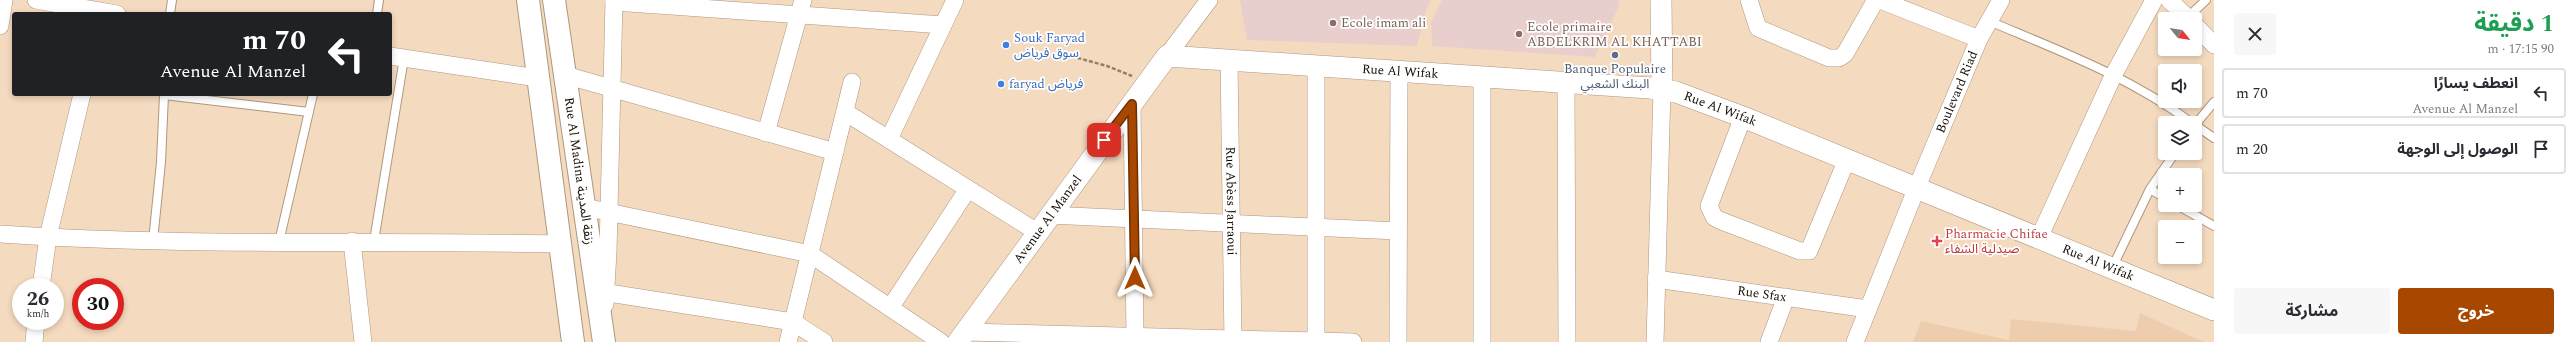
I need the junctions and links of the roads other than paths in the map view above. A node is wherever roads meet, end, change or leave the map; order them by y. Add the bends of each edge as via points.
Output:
1 (4, 0) edge
2 (36, 0) edge
3 (172, 0) edge
4 (378, 0) edge
5 (528, 0) edge
6 (554, 0) edge
7 (954, 0) edge
8 (1209, 0) edge
9 (1661, 0) edge
10 (1749, 0) edge
11 (2001, 0) edge
12 (2154, 0) edge
13 (2169, 0) edge
14 (2206, 0) edge
15 (614, 1) edge
16 (801, 8) edge
17 (105, 10) edge
18 (170, 12) edge
19 (377, 12) edge
20 (2182, 12) edge
21 (2197, 12) edge
22 (1989, 21) junction
23 (943, 25) junction
24 (0, 26) edge
25 (2202, 32) edge
26 (1979, 39) junction
27 (2214, 45) edge
28 (1167, 56) junction
29 (397, 57) edge
30 (1229, 60) junction
31 (1316, 66) junction
32 (1399, 72) junction
33 (2114, 74) junction
34 (565, 75) junction
35 (538, 78) junction
36 (1482, 78) junction
37 (852, 82) dead end
38 (1566, 83) junction
39 (613, 89) junction
40 (1662, 90) junction
41 (82, 96) edge
42 (163, 96) edge
43 (179, 96) edge
44 (312, 96) edge
45 (2214, 102) edge
46 (1132, 104) junction
47 (308, 112) junction
48 (845, 112) junction
49 (2183, 116) edge
50 (1743, 117) junction
51 (2202, 117) edge
52 (2202, 130) edge
53 (766, 132) junction
54 (2214, 138) edge
55 (890, 139) junction
56 (835, 152) junction
57 (1847, 159) junction
58 (2170, 160) edge
59 (1917, 187) junction
60 (968, 189) junction
61 (2150, 189) junction
62 (2158, 194) edge
63 (584, 207) junction
64 (609, 212) junction
65 (2189, 212) edge
66 (1049, 215) junction
67 (1135, 219) junction
68 (1231, 223) junction
69 (2214, 226) edge
70 (1316, 227) junction
71 (1398, 231) junction
72 (1037, 232) junction
73 (0, 234) edge
74 (48, 237) junction
75 (2039, 238) junction
76 (153, 240) junction
77 (352, 241) junction
78 (374, 241) junction
79 (279, 242) junction
80 (559, 244) junction
81 (810, 254) junction
82 (2112, 268) junction
83 (42, 278) edge
84 (1656, 279) junction
85 (601, 291) junction
86 (1786, 297) junction
87 (890, 308) junction
88 (1868, 309) junction
89 (2214, 310) edge
90 (793, 322) junction
91 (35, 330) edge
92 (603, 337) edge
93 (962, 337) edge
94 (988, 337) edge
95 (1135, 337) junction
96 (1084, 339) edge
97 (1233, 340) edge
98 (1316, 341) edge
99 (34, 342) edge
100 (363, 342) edge
101 (573, 342) edge
102 (788, 342) edge
103 (824, 342) edge
104 (941, 342) edge
105 (1353, 342) edge
106 (1398, 342) edge
107 (1482, 342) edge
108 (1567, 342) edge
109 (1655, 342) edge
110 (1769, 342) edge
111 (1855, 342) edge

1 - 24 street
2 - 17 street
3 - 18 lane
4 - 19 lane
5 - 35 main road
6 - 34 main road, Rue Al Madina زنقة المدينة
7 - 23 street
8 - 28 street, Avenue Al Manzel
9 - 40 street
10 - 26 street via 1758,28 1829,58 1839,58 1845,54 1874,3 1880,0
11 - 22 street, Boulevard Riad
12 - 33 street
13 - 20 street
14 - 21 lane
15 - 16 street
15 - 39 street
16 - 23 street
16 - 53 street
22 - 26 street, Boulevard Riad
22 - 33 lane
23 - 55 street
25 - 27 street
26 - 59 street, Boulevard Riad
28 - 30 street, Rue Al Wifak
28 - 46 street, Avenue Al Manzel
29 - 35 street
29 - 78 lane
30 - 31 street, Rue Al Wifak
30 - 68 street, Rue Abèss Jarraoui
31 - 32 street, Rue Al Wifak
31 - 70 street
32 - 36 street, Rue Al Wifak
32 - 71 street
33 - 49 lane via 2164,102
33 - 75 street
34 - 39 street
34 - 63 main road, Rue Al Madina زنقة المدينة
35 - 80 main road
36 - 38 street, Rue Al Wifak
36 - 107 street
37 - 48 street
38 - 40 street, Rue Al Wifak
38 - 108 street
39 - 53 street
39 - 64 street
40 - 50 street, Rue Al Wifak via 1676,92
40 - 84 street
41 - 74 street
42 - 76 lane via 161,162
43 - 47 lane
44 - 47 lane
45 - 51 lane
46 - 66 street, Avenue Al Manzel
46 - 67 street
47 - 79 lane
48 - 55 street
48 - 56 street
50 - 57 street, Rue Al Wifak
50 - 57 street via 1709,206 1714,217 1719,220 1800,251 1809,251
52 - 54 lane
53 - 56 street
55 - 60 street
56 - 81 street
57 - 59 street, Rue Al Wifak
58 - 61 lane
59 - 75 street, Rue Al Wifak
59 - 88 street, Boulevard Riad
60 - 72 street
60 - 87 street
61 - 62 lane
61 - 82 lane
63 - 64 street
63 - 85 main road, Rue Al Madina زنقة المدينة
64 - 81 street
64 - 85 street
65 - 69 lane
66 - 67 street
66 - 72 street, Avenue Al Manzel
67 - 68 street
67 - 95 street
68 - 70 street
68 - 97 street, Rue Abèss Jarraoui
70 - 71 street
70 - 98 street
71 - 106 street
72 - 93 street, Avenue Al Manzel
73 - 74 street
74 - 76 street
74 - 83 street
75 - 82 street, Rue Al Wifak
76 - 79 street
77 - 78 street
77 - 79 street
77 - 100 street
78 - 80 street
80 - 101 main road
81 - 87 street
81 - 90 street
82 - 89 street, Rue Al Wifak
84 - 86 street, Rue Sfax
84 - 109 street
85 - 90 street
85 - 92 main road, Rue Al Madina زنقة المدينة
86 - 88 street, Rue Sfax
86 - 110 street
87 - 104 street
88 - 111 street, Boulevard Riad
90 - 102 street
90 - 103 street
91 - 99 street
93 - 94 street
94 - 96 street
95 - 96 street
95 - 97 street
97 - 98 street
98 - 105 street

